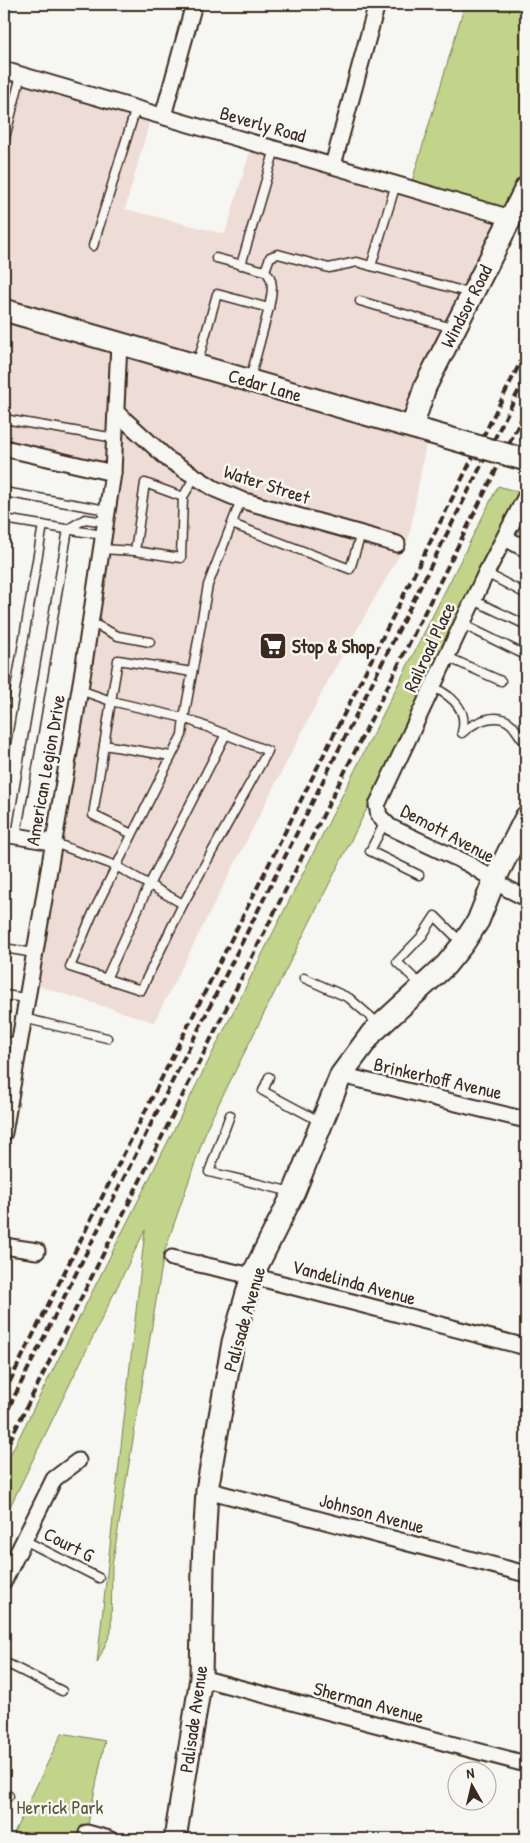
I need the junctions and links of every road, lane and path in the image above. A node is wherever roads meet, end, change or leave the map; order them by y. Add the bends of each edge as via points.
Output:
1 (194, 4) edge
2 (377, 4) edge
3 (4, 70) edge
4 (21, 76) junction
5 (136, 108) junction
6 (163, 116) junction
7 (4, 142) edge
8 (275, 148) junction
9 (333, 165) junction
10 (396, 184) junction
11 (526, 188) edge
12 (511, 218) junction
13 (93, 246) dead end
14 (216, 258) dead end
15 (241, 265) junction
16 (371, 266) junction
17 (265, 271) junction
18 (472, 294) junction
19 (360, 301) dead end
20 (269, 308) junction
21 (4, 310) edge
22 (454, 329) junction
23 (119, 343) junction
24 (196, 366) junction
25 (249, 381) junction
26 (116, 412) junction
27 (4, 419) edge
28 (420, 430) junction
29 (115, 438) junction
30 (4, 448) edge
31 (526, 460) edge
32 (113, 473) junction
33 (194, 478) junction
34 (4, 492) edge
35 (184, 497) junction
36 (524, 498) dead end
37 (241, 500) junction
38 (4, 519) edge
39 (232, 524) junction
40 (43, 526) junction
41 (68, 529) junction
42 (104, 529) junction
43 (361, 534) junction
44 (505, 538) junction
45 (397, 544) dead end
46 (526, 550) edge
47 (135, 551) junction
48 (486, 573) junction
49 (526, 594) edge
50 (473, 600) junction
51 (90, 622) junction
52 (462, 624) junction
53 (526, 625) edge
54 (150, 642) dead end
55 (523, 654) dead end
56 (447, 657) junction
57 (192, 672) junction
58 (501, 681) dead end
59 (432, 687) junction
60 (80, 690) junction
61 (110, 701) junction
62 (184, 718) junction
63 (226, 734) junction
64 (526, 744) edge
65 (104, 745) junction
66 (4, 754) edge
67 (171, 756) junction
68 (382, 819) junction
69 (524, 830) edge
70 (132, 834) junction
71 (10, 835) edge
72 (52, 842) junction
73 (116, 866) junction
74 (419, 876) dead end
75 (494, 881) junction
76 (149, 885) junction
77 (526, 898) edge
78 (183, 904) junction
79 (464, 944) junction
80 (4, 948) edge
81 (34, 953) junction
82 (304, 978) dead end
83 (106, 979) junction
84 (422, 986) junction
85 (4, 994) edge
86 (26, 998) junction
87 (23, 1018) junction
88 (380, 1025) junction
89 (107, 1038) dead end
90 (11, 1042) edge
91 (341, 1075) junction
92 (269, 1077) dead end
93 (6, 1111) edge
94 (230, 1115) dead end
95 (526, 1120) edge
96 (321, 1122) junction
97 (4, 1133) edge
98 (294, 1192) junction
99 (4, 1246) edge
100 (37, 1251) dead end
101 (172, 1258) dead end
102 (252, 1276) junction
103 (526, 1347) edge
104 (78, 1461) dead end
105 (207, 1490) junction
106 (24, 1540) junction
107 (526, 1574) edge
108 (99, 1578) dead end
109 (4, 1581) edge
110 (4, 1662) edge
111 (201, 1678) junction
112 (62, 1691) dead end
113 (526, 1764) edge
114 (86, 1833) dead end
115 (109, 1839) edge
116 (175, 1839) edge

1 - 6 street
2 - 9 street
3 - 4 street, Beverly Road
4 - 5 street, Beverly Road
4 - 7 lane
5 - 6 street, Beverly Road
5 - 13 lane
6 - 8 street, Beverly Road
8 - 9 street, Beverly Road
8 - 15 lane
9 - 10 street, Beverly Road
10 - 12 street, Beverly Road
10 - 16 lane
11 - 12 street, Windsor Road
12 - 18 street, Windsor Road
14 - 15 lane
15 - 17 lane
16 - 17 lane via 352,263 329,268 278,254 270,257
16 - 18 lane
17 - 20 lane via 272,285
18 - 22 street, Windsor Road
19 - 22 lane
20 - 24 lane via 217,294
20 - 25 lane
21 - 23 street, Cedar Lane
22 - 28 street, Windsor Road via 425,387
23 - 24 street, Cedar Lane
23 - 26 street, American Legion Drive
24 - 25 street, Cedar Lane
25 - 28 street, Cedar Lane
26 - 29 street, American Legion Drive
26 - 33 street, Water Street
27 - 29 lane
28 - 31 street, Cedar Lane, bridge
29 - 32 street, American Legion Drive
30 - 32 street
32 - 42 street, American Legion Drive
33 - 35 lane
33 - 37 street, Water Street
34 - 42 lane
35 - 47 lane via 181,558
35 - 47 lane via 145,483
36 - 44 street, Railroad Place
37 - 39 lane
37 - 43 street, Water Street
38 - 40 lane
39 - 43 lane via 350,569
39 - 57 lane via 208,585
40 - 41 lane
40 - 66 lane
41 - 42 lane
41 - 42 lane via 85,519
41 - 71 lane
42 - 47 lane
42 - 51 street, American Legion Drive
43 - 45 street, Water Street
44 - 46 street
44 - 48 street, Railroad Place
48 - 49 lane
48 - 50 street, Railroad Place
50 - 52 street, Railroad Place
50 - 53 lane
51 - 54 lane via 118,636
51 - 60 street, American Legion Drive
52 - 55 lane
52 - 56 street, Railroad Place
56 - 58 lane
56 - 59 street, Railroad Place
57 - 61 lane via 118,660
57 - 62 lane
59 - 64 lane via 448,694 456,702 464,723 462,733 469,726 487,719 499,719 512,725
59 - 68 street, Railroad Place via 377,805
60 - 61 lane
60 - 72 street, American Legion Drive
61 - 62 lane
61 - 65 lane
62 - 63 lane
62 - 67 lane via 182,735
63 - 76 lane
63 - 78 lane via 268,751
65 - 67 lane
65 - 70 lane via 93,815
67 - 70 lane
68 - 74 lane via 370,850
68 - 75 street, Demott Avenue via 390,827 469,864
69 - 75 street, Palisade Avenue
70 - 73 lane
71 - 72 street
72 - 73 lane
72 - 81 street, American Legion Drive
73 - 76 lane
73 - 83 lane via 70,967
75 - 77 street, Demott Avenue
75 - 79 street, Palisade Avenue via 478,921
76 - 78 lane
76 - 83 lane
78 - 83 lane via 141,990
79 - 84 street, Palisade Avenue
79 - 84 lane via 435,916 422,936 397,962
80 - 81 lane
81 - 86 street, American Legion Drive
82 - 88 lane via 349,998
84 - 88 street, Palisade Avenue
85 - 86 lane
86 - 87 street, American Legion Drive
87 - 89 lane
87 - 90 street, American Legion Drive
88 - 91 street, Palisade Avenue
90 - 93 street, American Legion Drive
91 - 95 street, Brinkerhoff Avenue
91 - 96 street, Palisade Avenue
92 - 96 lane via 263,1091
93 - 97 street, American Legion Drive
94 - 98 lane via 209,1172
96 - 98 street, Palisade Avenue
98 - 102 street, Palisade Avenue
99 - 100 street
101 - 102 street, Vandelinda Avenue
102 - 103 street, Vandelinda Avenue
102 - 105 street, Palisade Avenue via 233,1342
104 - 106 street via 54,1479
105 - 107 street, Johnson Avenue
105 - 111 street, Palisade Avenue
106 - 108 lane, Court G
106 - 109 street
110 - 112 lane
111 - 113 street, Sherman Avenue
111 - 116 street, Palisade Avenue
114 - 115 street

